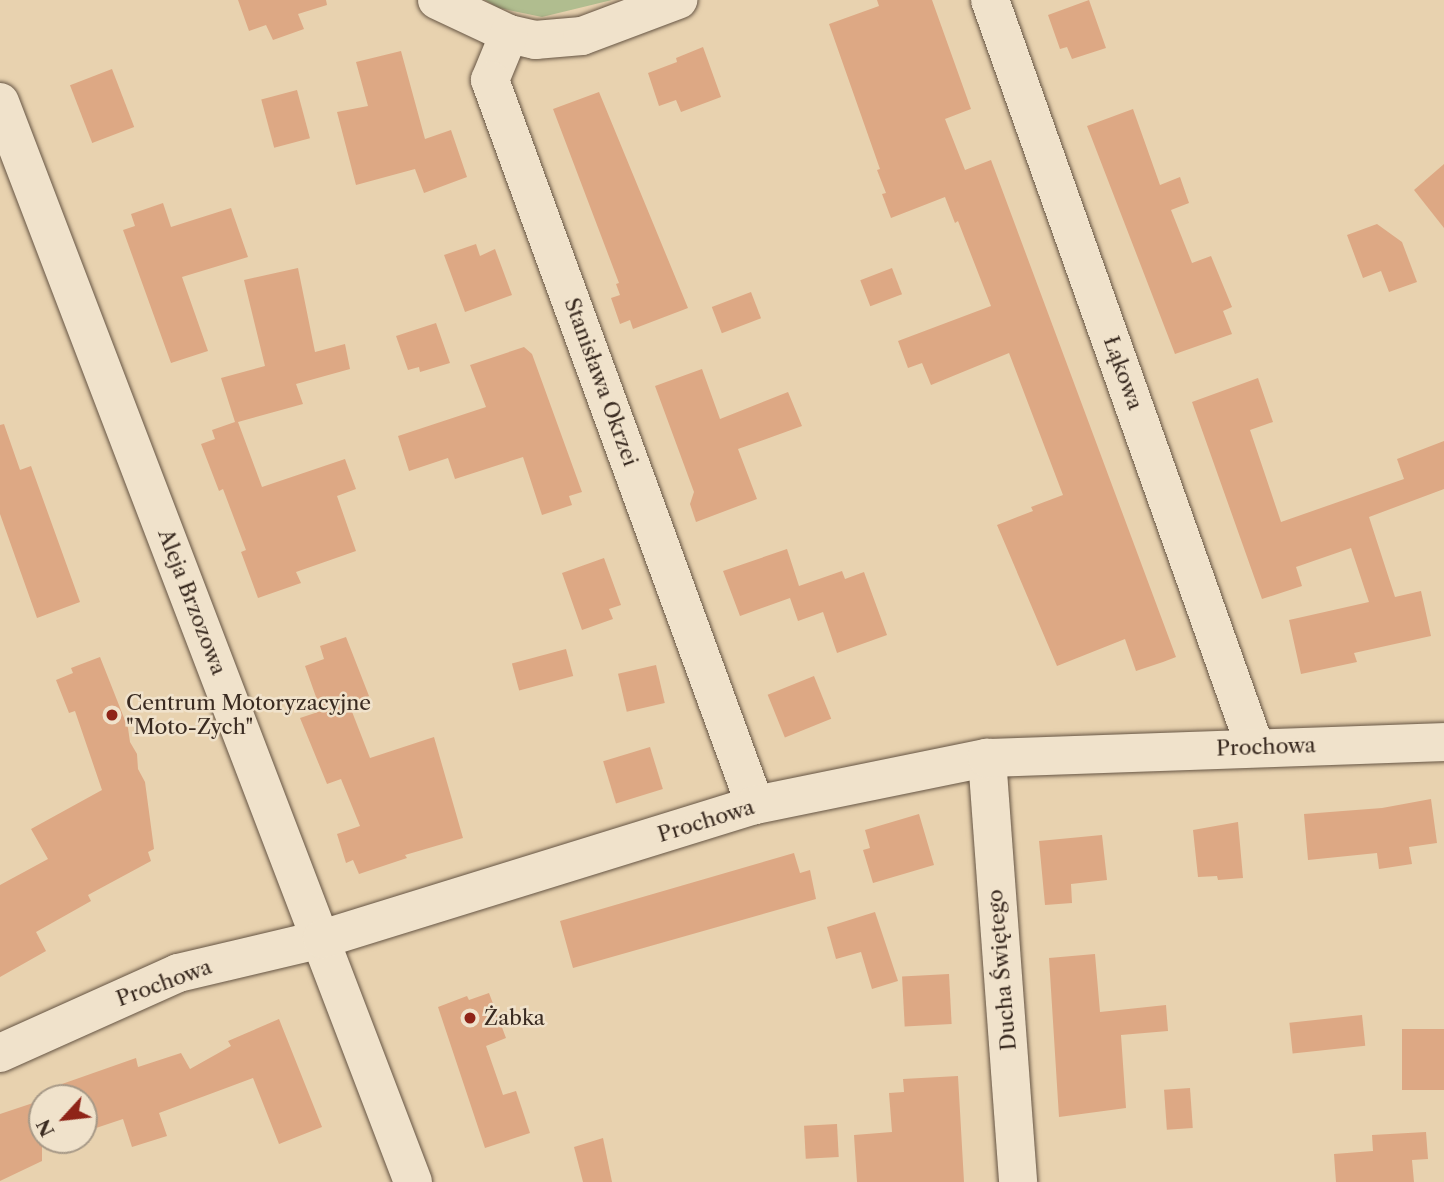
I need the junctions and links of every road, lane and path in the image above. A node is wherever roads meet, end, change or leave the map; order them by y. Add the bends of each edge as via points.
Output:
1 (437, 0) edge
2 (678, 0) edge
3 (990, 0) edge
4 (509, 34) junction
5 (0, 102) edge
6 (1444, 742) edge
7 (1255, 747) junction
8 (987, 758) junction
9 (755, 805) junction
10 (322, 939) junction
11 (0, 1053) edge
12 (413, 1182) edge
13 (1018, 1182) edge

1 - 4 street
2 - 4 street via 582,36 535,40
3 - 7 street, Łąkowa
4 - 9 street, Stanisława Okrzei via 490,80
5 - 10 street, Aleja Brzozowa
6 - 7 street, Prochowa
7 - 8 street, Prochowa
8 - 9 street, Prochowa
8 - 13 street, Ducha Świętego
9 - 10 street, Prochowa
10 - 11 street, Prochowa via 178,973
10 - 12 street, Aleja Brzozowa

